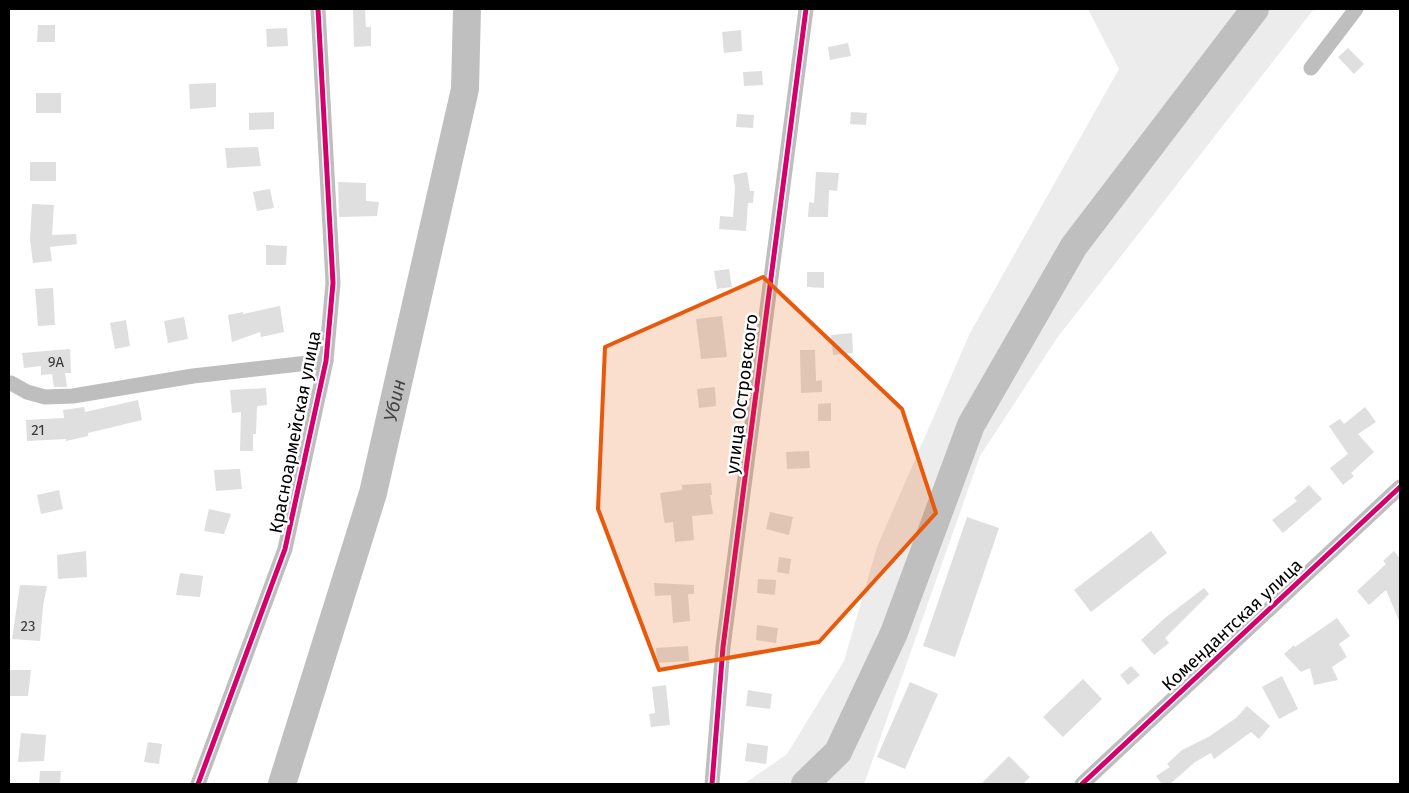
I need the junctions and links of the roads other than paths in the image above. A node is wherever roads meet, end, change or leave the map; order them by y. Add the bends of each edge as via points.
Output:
1 (318, 9) edge
2 (806, 9) edge
3 (1356, 9) edge
4 (1311, 68) dead end
5 (326, 361) junction
6 (12, 383) dead end
7 (1400, 487) edge
8 (198, 784) edge
9 (712, 784) edge
10 (1082, 784) edge

1 - 5 street, Красноармейская улица via 334,283
2 - 9 street, улица Островского via 723,647
3 - 4 street
5 - 6 street via 193,376 73,396 45,397
5 - 8 street, Красноармейская улица via 285,549
7 - 10 street, Комендантская улица

